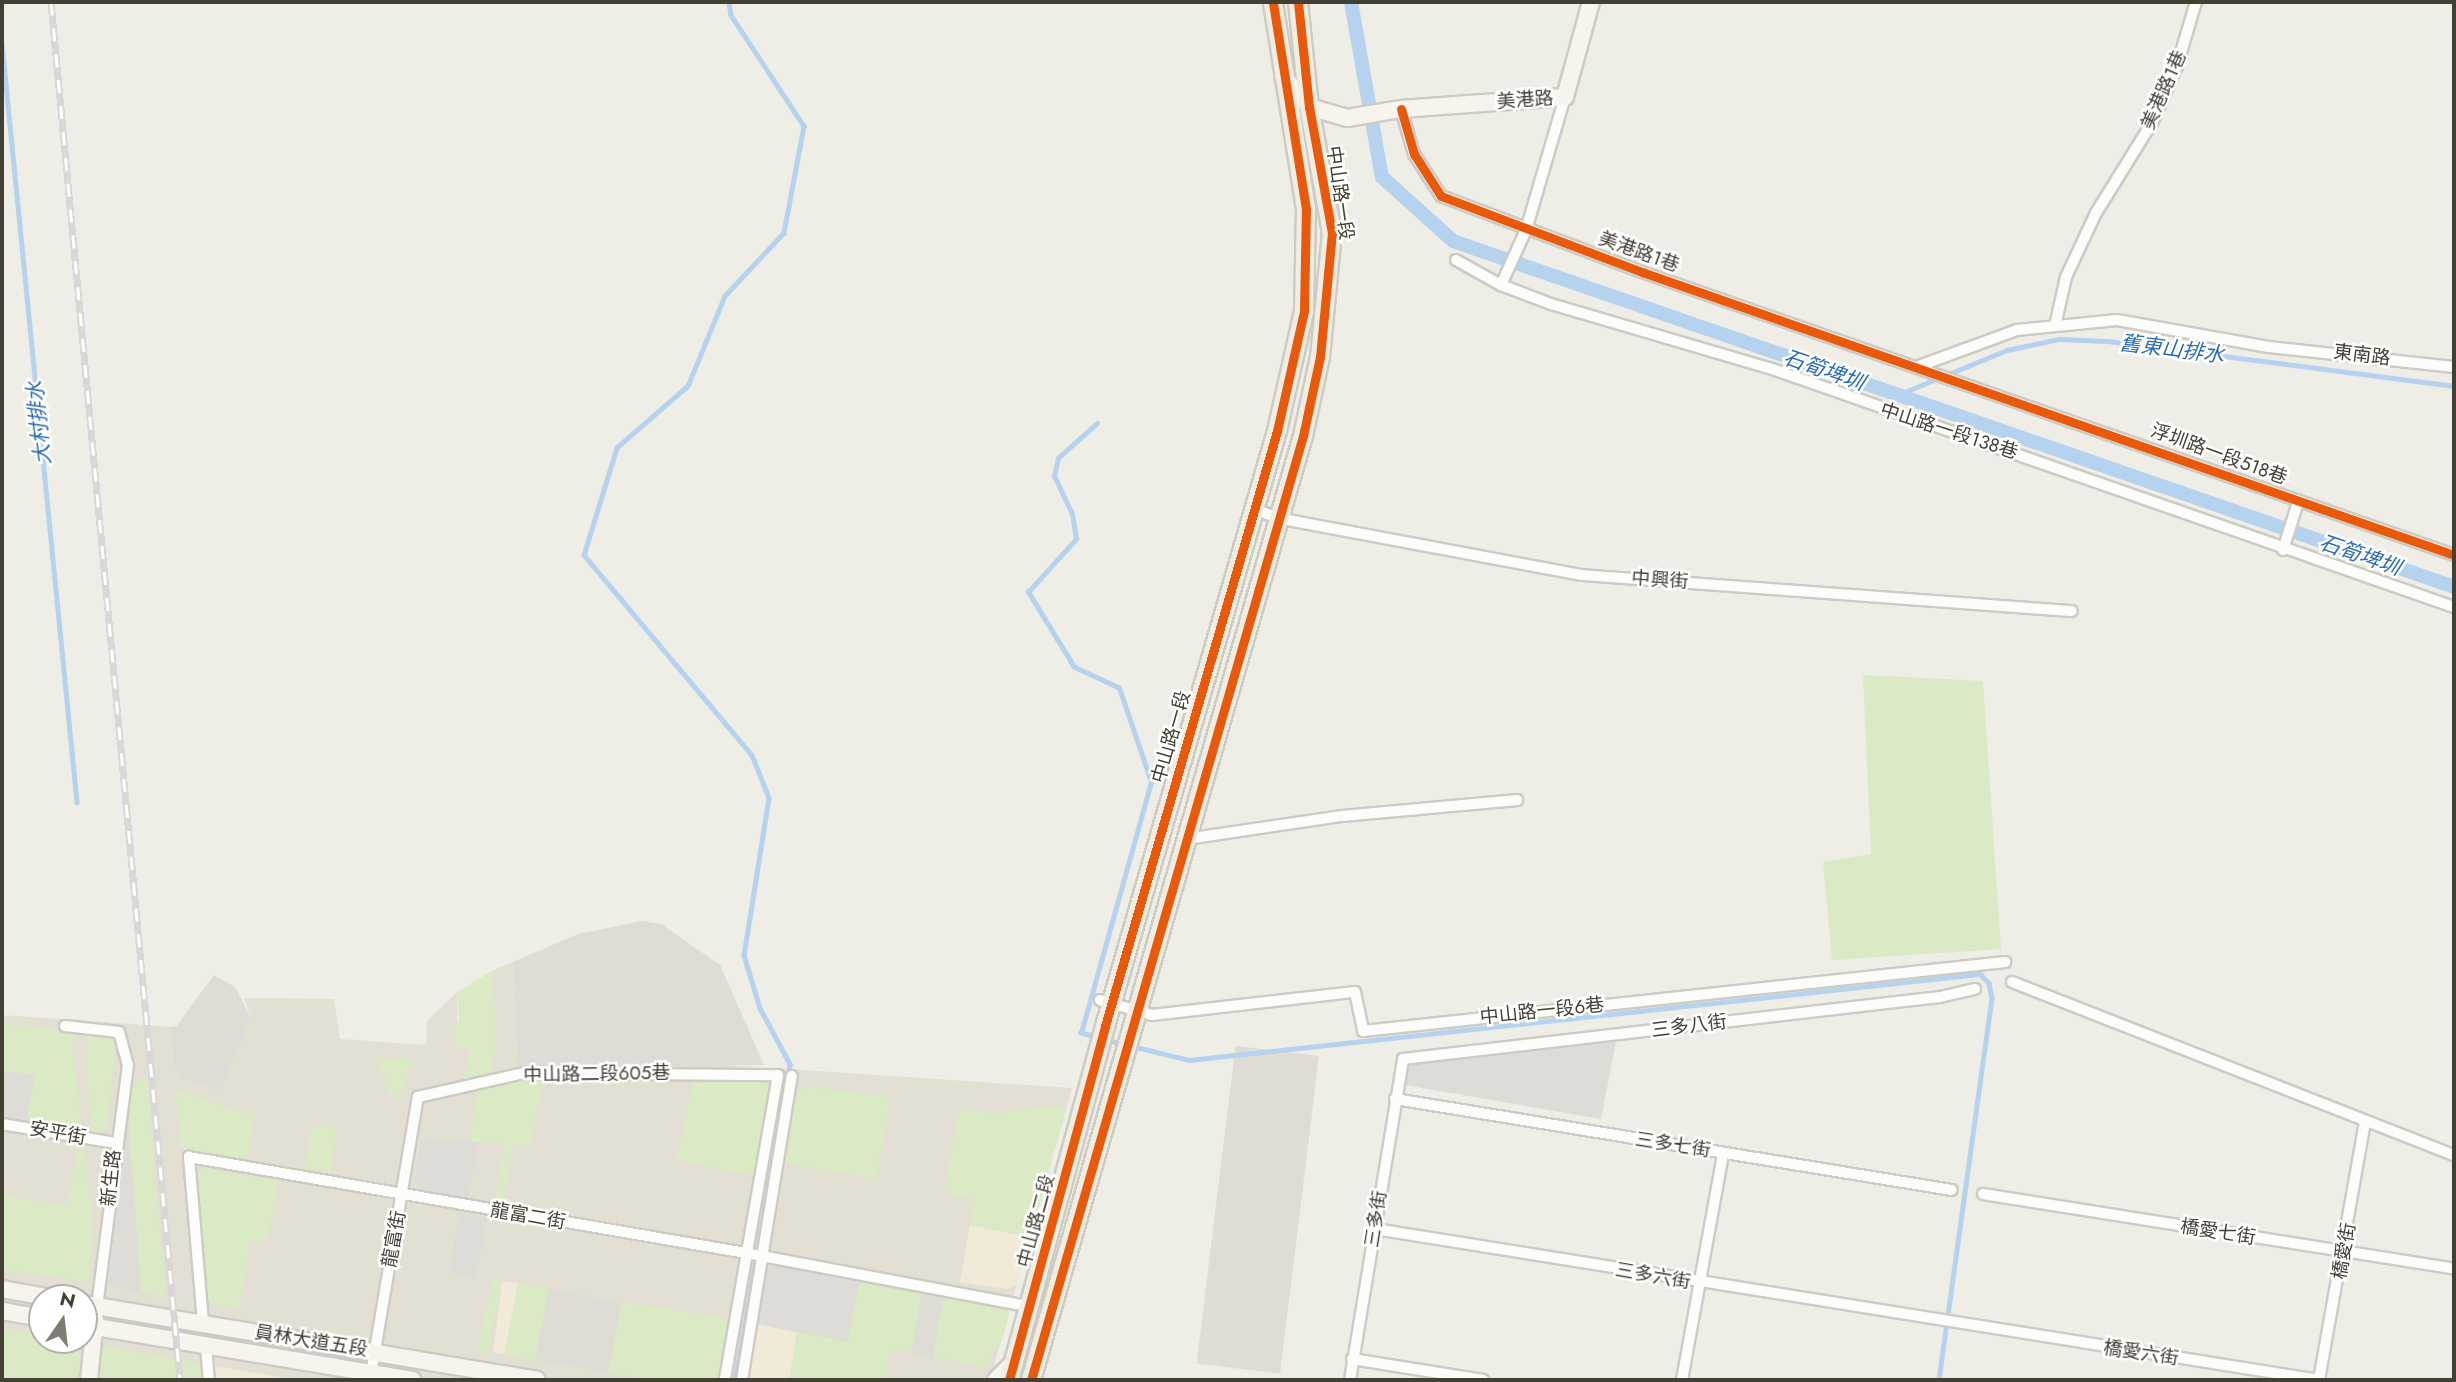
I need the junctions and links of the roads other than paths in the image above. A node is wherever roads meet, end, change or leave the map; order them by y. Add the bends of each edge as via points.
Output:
1 (1273, 2) edge
2 (1298, 2) edge
3 (1591, 2) edge
4 (2196, 2) edge
5 (1283, 76) junction
6 (1565, 97) junction
7 (1309, 107) junction
8 (1394, 110) junction
9 (1526, 230) junction
10 (1456, 260) dead end
11 (1501, 285) junction
12 (2054, 326) junction
13 (1919, 366) junction
14 (2454, 367) edge
15 (1938, 373) joint
16 (2298, 502) junction
17 (1255, 509) junction
18 (1277, 518) junction
19 (2283, 550) junction
20 (2454, 555) edge
21 (2454, 607) edge
22 (2072, 611) dead end
23 (1517, 800) dead end
24 (1186, 839) junction
25 (2005, 962) dead end
26 (2012, 982) dead end
27 (1975, 989) dead end
28 (1106, 1002) junction
29 (1138, 1010) junction
30 (65, 1026) dead end
31 (1105, 1026) joint
32 (1129, 1035) joint
33 (1403, 1059) joint
34 (792, 1076) dead end
35 (418, 1097) joint
36 (1395, 1099) junction
37 (2365, 1122) junction
38 (2, 1124) edge
39 (115, 1143) junction
40 (1723, 1154) junction
41 (2454, 1155) edge
42 (1952, 1190) dead end
43 (1983, 1194) dead end
44 (402, 1195) junction
45 (1375, 1229) junction
46 (746, 1253) junction
47 (2344, 1253) junction
48 (761, 1256) junction
49 (2454, 1269) edge
50 (1699, 1283) junction
51 (93, 1284) edge
52 (2, 1289) edge
53 (28, 1294) edge
54 (98, 1306) edge
55 (1031, 1307) junction
56 (2, 1311) edge
57 (28, 1316) edge
58 (203, 1323) junction
59 (1963, 1325) joint
60 (98, 1328) edge
61 (206, 1347) junction
62 (374, 1351) junction
63 (89, 1354) edge
64 (1352, 1359) junction
65 (1017, 1360) junction
66 (370, 1377) edge
67 (1034, 1377) edge
68 (89, 1380) edge
69 (209, 1380) edge
70 (412, 1380) edge
71 (537, 1380) edge
72 (725, 1380) edge
73 (742, 1380) edge
74 (996, 1380) edge
75 (1009, 1380) edge
76 (1350, 1380) edge
77 (1483, 1380) edge
78 (1682, 1380) edge
79 (2319, 1380) edge

1 - 5 main road, 中山路一段
2 - 7 main road, 中山路一段
3 - 6 main road, 美港路
4 - 12 street, 美港路1巷 via 2177,66 2153,121 2096,213 2066,277
5 - 7 main road
5 - 17 main road, 中山路一段 via 1306,209 1304,311
6 - 8 main road, 美港路
6 - 9 street
7 - 8 main road, 美港路 via 1347,118
7 - 18 main road, 中山路一段 via 1332,233 1320,357 1303,436
8 - 9 street, 美港路1巷 via 1441,196
9 - 11 street
9 - 13 street, 美港路1巷
10 - 11 street, 中山路一段138巷
11 - 19 street, 中山路一段138巷 via 1775,370
12 - 13 street via 2017,330
12 - 14 street, 東南路 via 2117,320 2269,347
13 - 15 street, 美港路1巷
15 - 16 street, 浮圳路一段518巷
16 - 19 street
16 - 20 street, 浮圳路一段518巷
17 - 18 street, 中興街
17 - 28 main road, 中山路一段
18 - 22 street, 中興街 via 1581,575
18 - 24 main road, 中山路一段
19 - 21 street, 中山路一段138巷
23 - 24 street via 1342,816
24 - 29 main road, 中山路一段
25 - 29 street, 中山路一段6巷 via 1363,1031 1355,992 1152,1015
26 - 37 street
27 - 33 street, 三多八街 via 1940,997
28 - 29 street, 中山路一段6巷
28 - 31 main road, 中山路一段
29 - 32 main road, 中山路一段
30 - 39 street, 新生路 via 119,1032 128,1065
31 - 55 main road, 中山路二段
32 - 67 main road, 中山路二段
33 - 36 street, 三多街
34 - 48 street
35 - 44 street, 龍富街
35 - 46 street, 中山路二段605巷 via 524,1073 778,1074
36 - 40 street, 三多七街
36 - 45 street, 三多街
37 - 41 street
37 - 47 street, 橋愛街
38 - 39 street, 安平街
39 - 51 street, 新生路
40 - 42 street, 三多七街
40 - 50 street
43 - 47 street, 橋愛七街
44 - 46 street, 龍富二街
44 - 58 street, 龍富二街 via 189,1157
44 - 62 street, 龍富街
45 - 50 street, 三多六街
45 - 64 street, 三多街
46 - 48 street, 龍富二街
46 - 72 street
47 - 49 street, 橋愛七街
47 - 79 street, 橋愛街
48 - 55 street, 龍富二街
48 - 73 street
50 - 59 street, 三多六街
50 - 78 street
52 - 53 main road
54 - 58 main road, 員林大道五段
55 - 65 main road, 中山路二段
56 - 57 main road
58 - 62 main road, 員林大道五段
59 - 79 street, 橋愛六街
60 - 61 main road, 員林大道五段
61 - 66 main road, 員林大道五段
61 - 69 street
62 - 66 street, 龍富街
62 - 71 main road, 員林大道五段
63 - 68 main road, 新生路
64 - 76 street, 三多街
64 - 77 street
65 - 74 main road
65 - 75 main road, 中山路二段
66 - 70 main road, 員林大道五段

